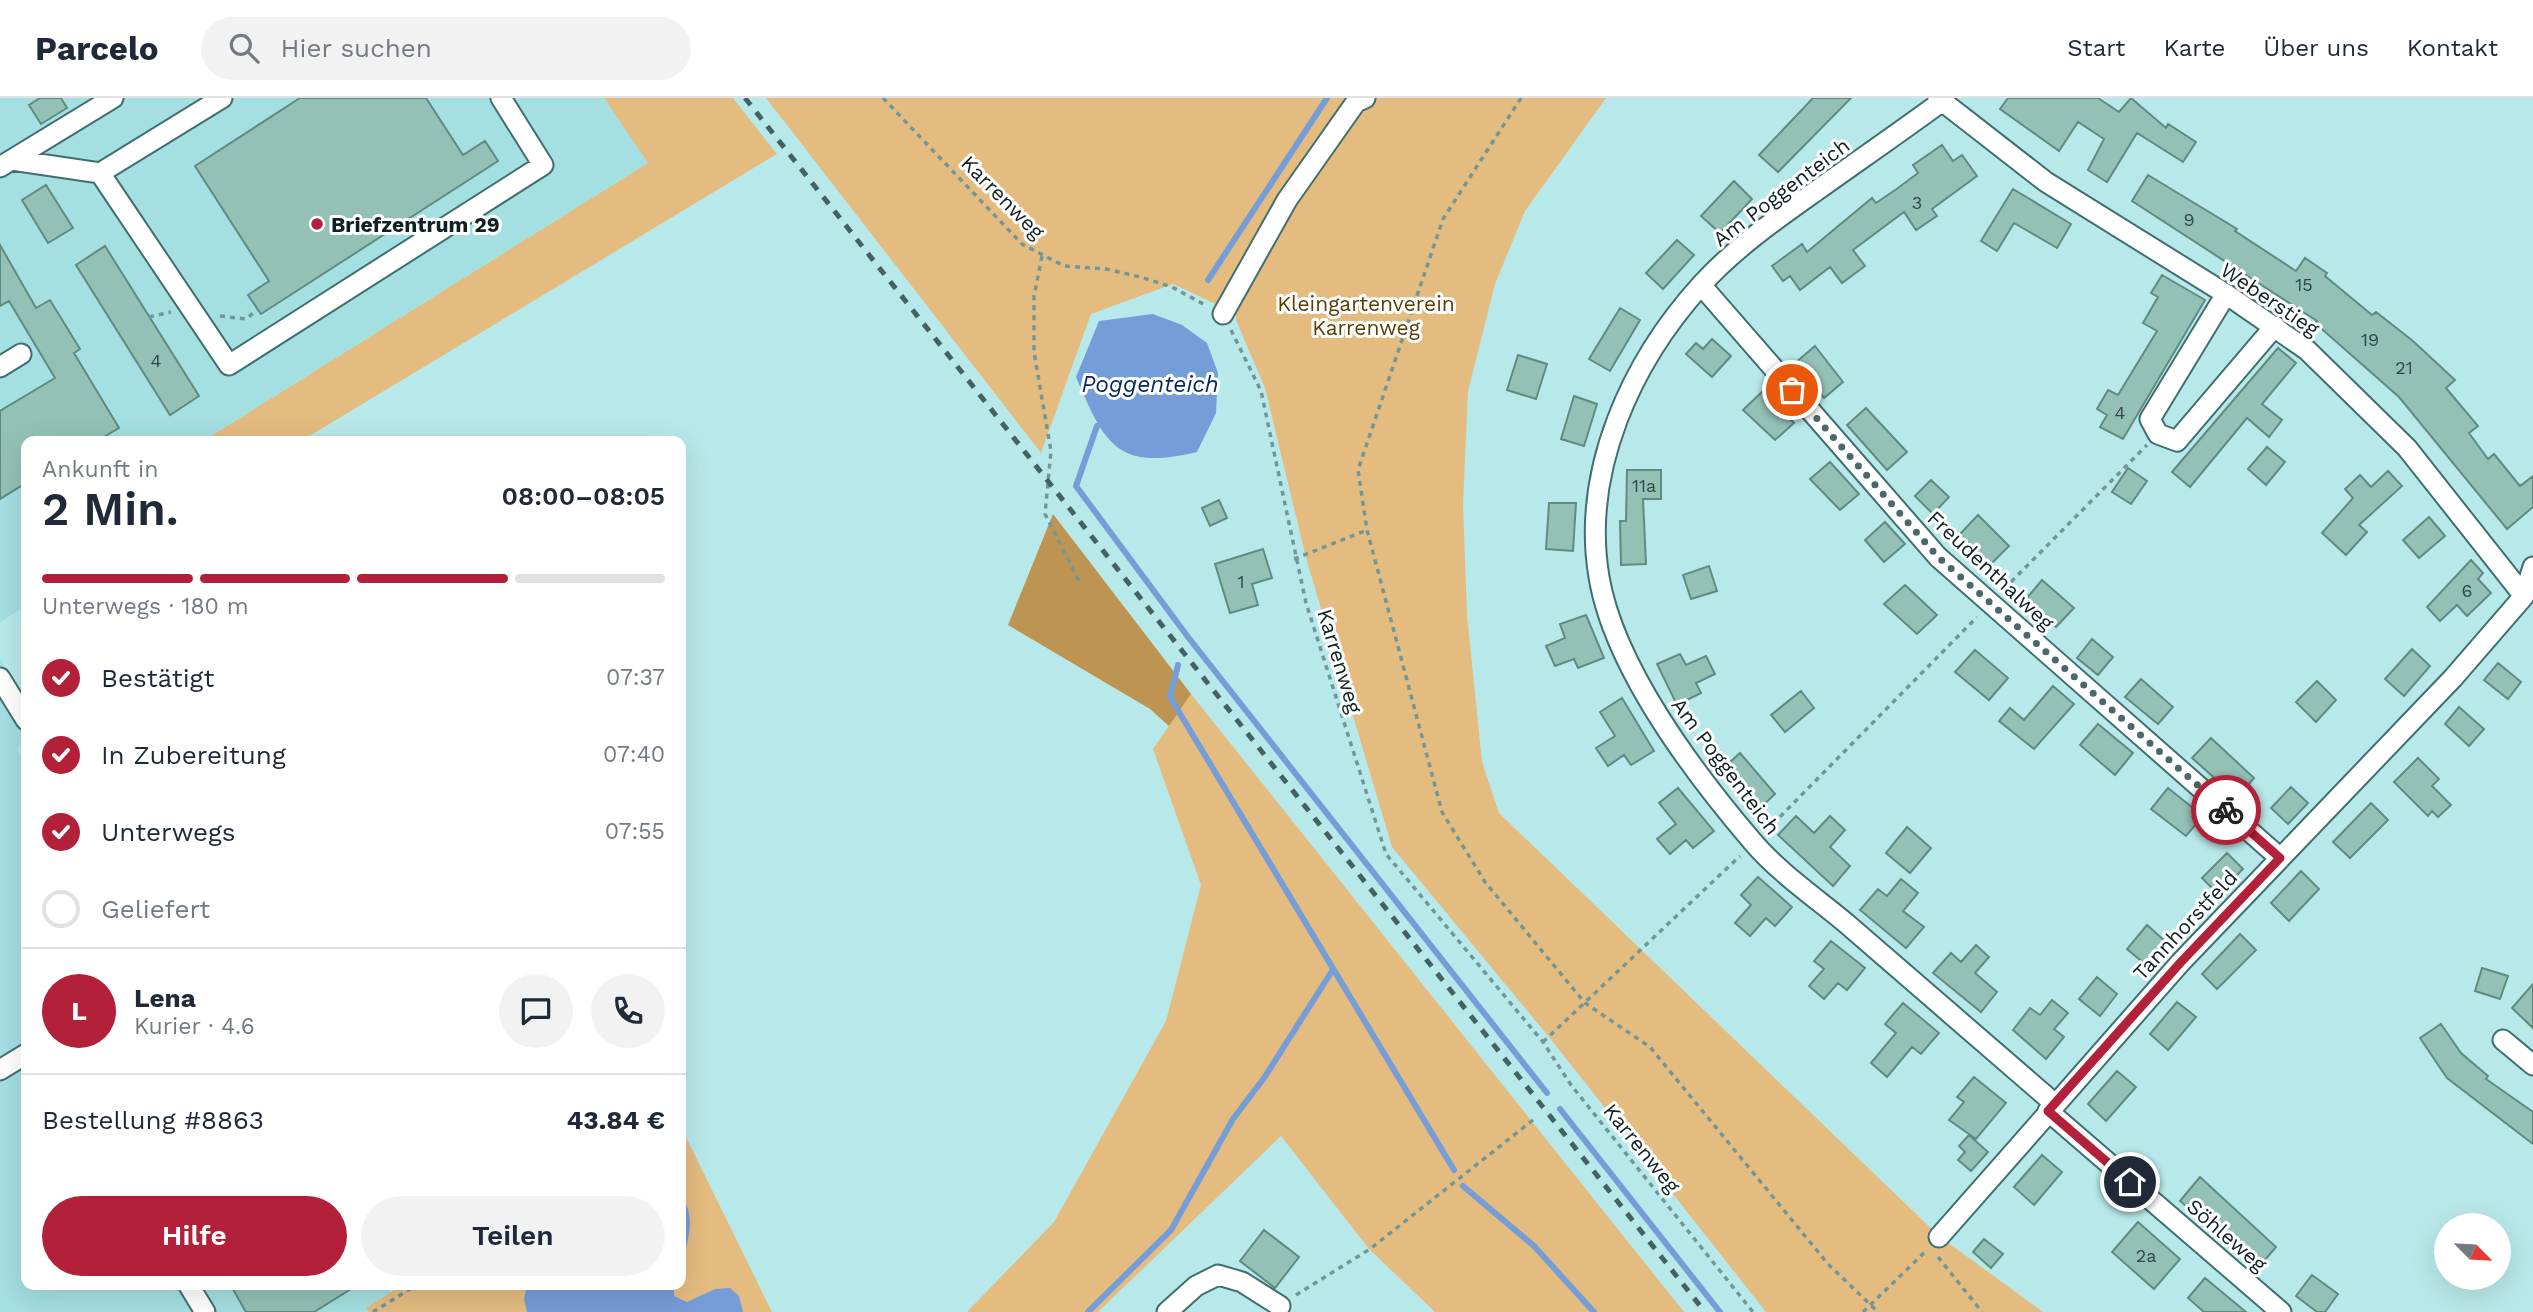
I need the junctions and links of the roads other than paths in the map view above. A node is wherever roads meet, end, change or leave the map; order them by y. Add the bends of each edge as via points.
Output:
1 (113, 98) edge
2 (222, 98) edge
3 (501, 98) edge
4 (1365, 98) edge
5 (1940, 100) edge
6 (97, 104) edge
7 (6, 164) edge
8 (100, 173) junction
9 (1701, 285) junction
10 (2226, 294) junction
11 (1223, 314) road end
12 (2275, 326) junction
13 (21, 354) dead end
14 (0, 367) edge
15 (2533, 567) edge
16 (2524, 596) junction
17 (0, 678) edge
18 (21, 712) edge
19 (2280, 858) junction
20 (2502, 1040) dead end
21 (21, 1057) edge
22 (2533, 1065) edge
23 (0, 1070) edge
24 (2051, 1108) junction
25 (1935, 1242) road end
26 (192, 1290) edge
27 (1280, 1306) road end
28 (205, 1312) edge
29 (1167, 1312) edge
30 (2281, 1312) edge

1 - 6 street
2 - 8 street
3 - 8 street via 543,165 229,365
4 - 11 street via 1356,102 1287,200
5 - 9 street, Am Poggenteich via 1742,244
5 - 10 street, Weberstieg via 2046,182
6 - 7 street
7 - 8 street
9 - 19 street, Freudenthalweg via 1938,557
9 - 24 street, Am Poggenteich via 1654,345 1630,386 1614,428 1597,527 1599,576 1610,615 1660,722 1754,844
10 - 12 street, Weberstieg
10 - 12 street via 2150,419 2158,434 2177,441
12 - 16 street, Weberstieg via 2307,350 2407,448
13 - 14 street
15 - 16 street, Tannhorstfeld
16 - 19 street, Tannhorstfeld via 2452,680
17 - 18 street
19 - 24 street, Tannhorstfeld
20 - 22 street
21 - 23 street
24 - 25 street, Tannhorstfeld
24 - 30 street, Söhleweg
26 - 28 street
27 - 29 street via 1242,1282 1218,1275 1196,1286

